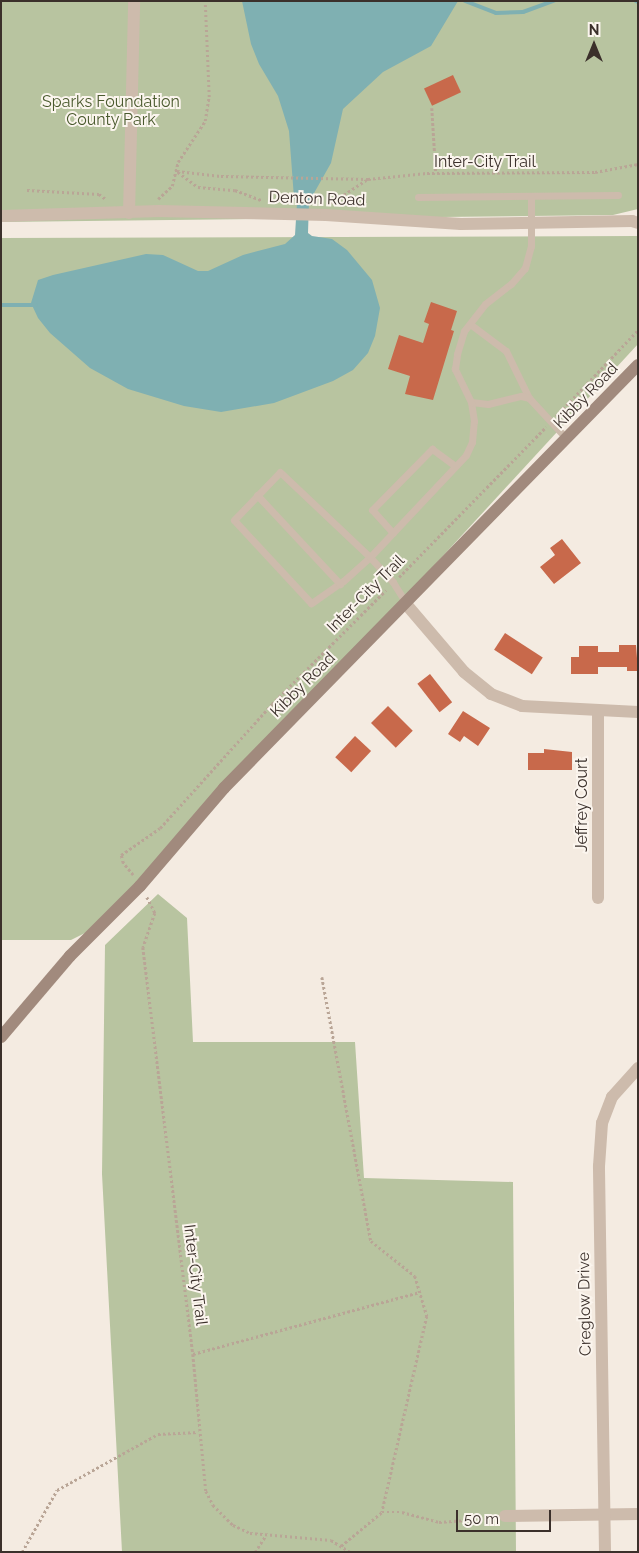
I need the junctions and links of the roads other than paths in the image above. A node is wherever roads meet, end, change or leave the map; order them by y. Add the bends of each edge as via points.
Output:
1 (134, 1) edge
2 (618, 195) dead end
3 (531, 196) junction
4 (418, 198) dead end
5 (129, 212) junction
6 (1, 216) edge
7 (636, 220) edge
8 (531, 222) junction
9 (470, 324) junction
10 (638, 365) edge
11 (529, 398) junction
12 (471, 402) junction
13 (567, 439) junction
14 (455, 466) junction
15 (257, 495) junction
16 (393, 533) junction
17 (370, 557) junction
18 (340, 584) junction
19 (406, 604) junction
20 (598, 712) junction
21 (638, 712) edge
22 (598, 898) dead end
23 (1, 1037) edge
24 (638, 1068) edge
25 (638, 1514) edge
26 (605, 1515) junction
27 (505, 1516) road end
28 (605, 1552) edge

1 - 5 street
2 - 3 lane
3 - 4 lane
3 - 8 lane
5 - 6 street, Denton Road
5 - 8 street, Denton Road via 273,208 461,224
7 - 8 street, Denton Road
8 - 9 lane via 531,246 525,268 511,284 485,304
9 - 11 lane via 506,351
9 - 12 lane via 464,331 454,369
10 - 13 main road, Kibby Road
11 - 12 lane via 520,396 488,404
11 - 13 lane
12 - 14 lane via 472,442
13 - 19 main road, Kibby Road
14 - 16 lane
14 - 16 lane via 432,449 372,510
15 - 17 lane via 280,472
15 - 18 lane
15 - 18 lane via 234,520 311,604
16 - 17 lane
17 - 18 lane
17 - 19 lane via 394,582
19 - 20 street via 464,672 491,694 522,706
19 - 23 main road, Kibby Road via 224,788 140,886 70,956
20 - 21 street
20 - 22 street, Jeffrey Court
24 - 26 street, Creglow Drive via 612,1097 602,1123 599,1158
25 - 26 street
26 - 27 street
26 - 28 street, Creglow Drive

